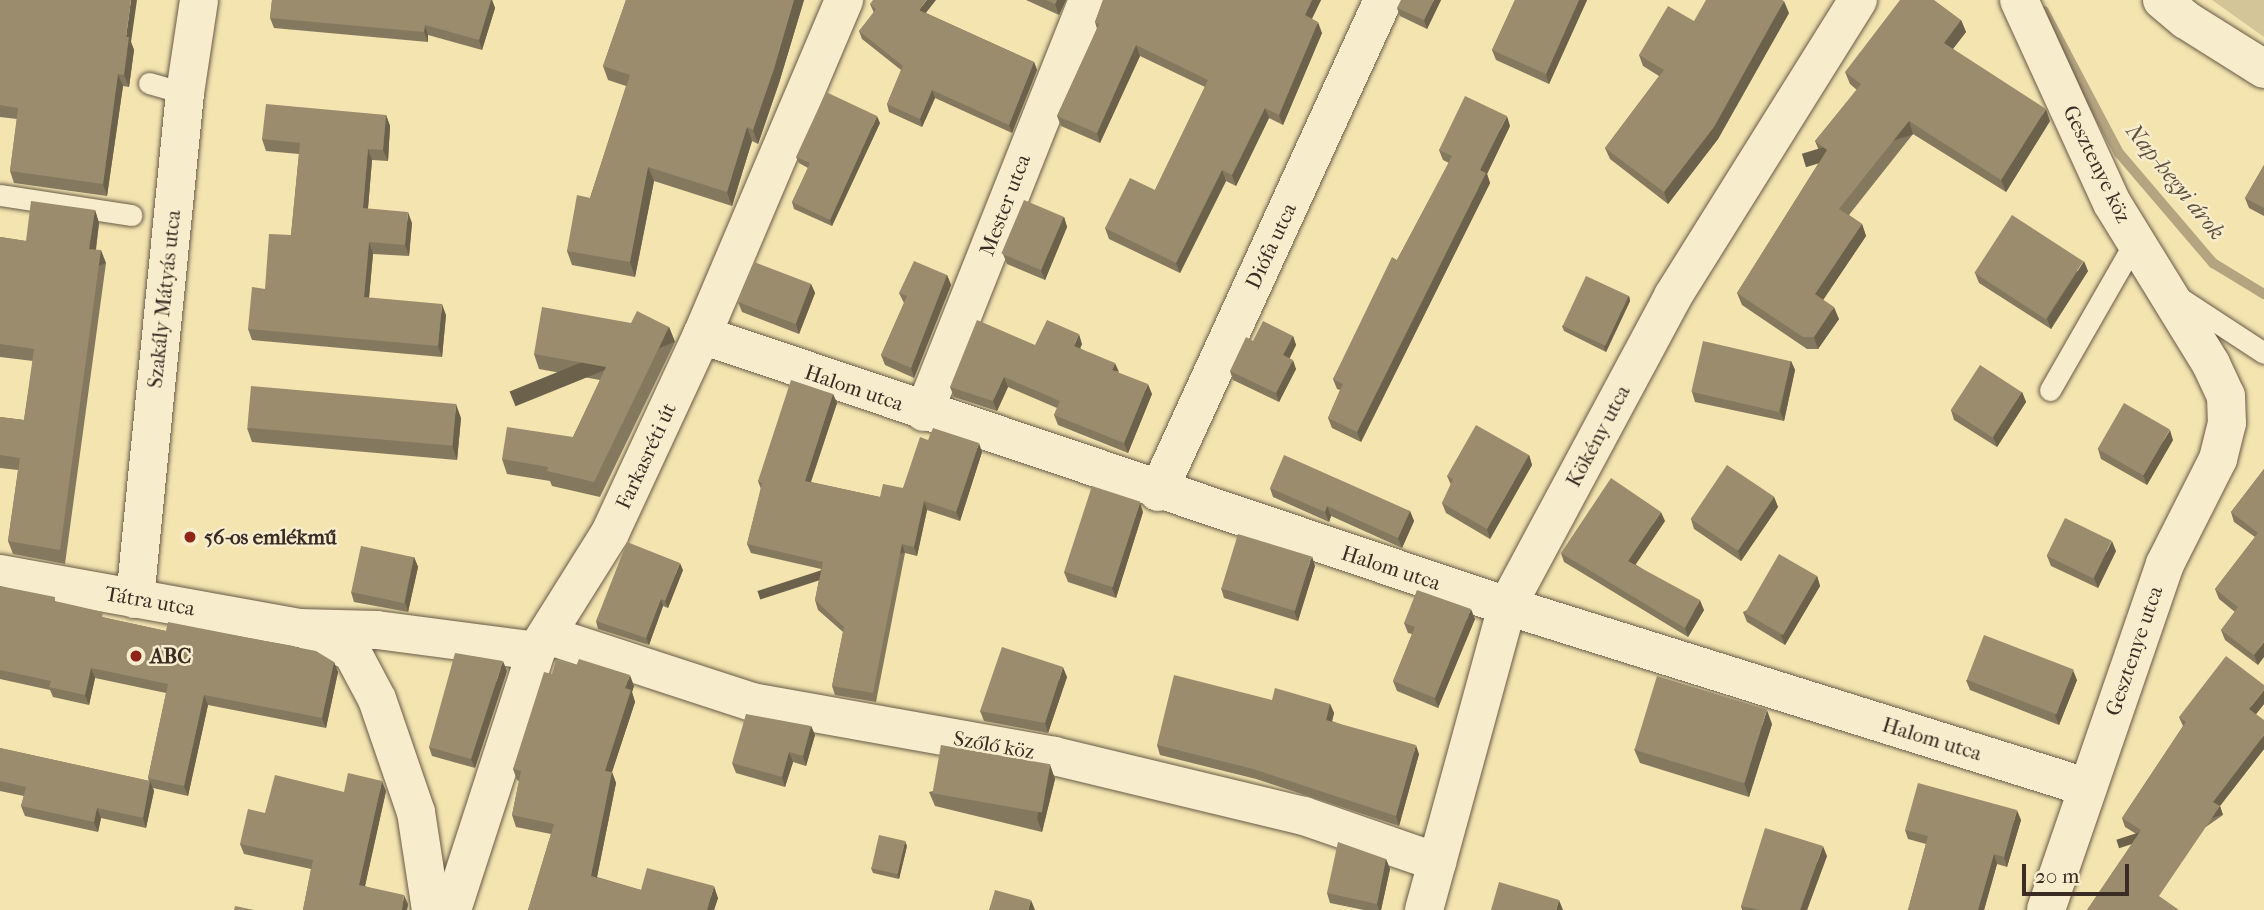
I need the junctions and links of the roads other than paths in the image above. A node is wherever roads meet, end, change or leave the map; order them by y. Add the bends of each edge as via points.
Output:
1 (199, 0) edge
2 (844, 0) edge
3 (1088, 0) edge
4 (1383, 0) edge
5 (1858, 0) edge
6 (2019, 0) edge
7 (2162, 0) edge
8 (2264, 69) edge
9 (149, 83) dead end
10 (185, 93) junction
11 (0, 195) edge
12 (131, 215) dead end
13 (2136, 240) junction
14 (2169, 291) junction
15 (702, 335) junction
16 (2264, 353) edge
17 (2050, 390) dead end
18 (2226, 396) joint
19 (924, 412) junction
20 (1158, 492) junction
21 (0, 574) edge
22 (135, 598) junction
23 (1507, 606) junction
24 (299, 628) junction
25 (543, 644) junction
26 (2086, 787) junction
27 (425, 858) junction
28 (1437, 862) junction
29 (466, 867) junction
30 (431, 910) edge
31 (452, 910) edge
32 (1424, 910) edge
33 (2046, 910) edge

1 - 10 street, Szakály Mátyás utca
2 - 15 street, Farkasréti út
3 - 19 street, Mester utca
4 - 20 street, Diófa utca
5 - 23 street, Kökény utca via 1673,296
6 - 13 street, Gesztenye köz via 2112,203
7 - 8 street
9 - 10 lane
10 - 22 street, Szakály Mátyás utca
11 - 12 lane
13 - 14 street, Gesztenye köz
13 - 17 lane
14 - 16 lane
14 - 18 street, Gesztenye köz
15 - 19 street, Halom utca
15 - 25 street, Farkasréti út via 610,533
18 - 26 street, Gesztenye utca via 2227,423 2218,459 2165,564
19 - 20 street, Halom utca
20 - 23 street, Halom utca
21 - 22 street, Tátra utca
22 - 24 street, Tátra utca
23 - 26 street, Halom utca
23 - 28 street, Kökény utca
24 - 25 street, Tátra utca
24 - 27 street, Tátra utca via 352,652 377,699 416,812
25 - 28 street, Szőlő köz via 752,702 1054,755 1304,816
25 - 29 street, Farkasréti út
26 - 33 street, Gesztenye utca
27 - 29 street
27 - 30 street, Tátra utca
28 - 32 street, Kökény utca
29 - 31 street, Farkasréti út

